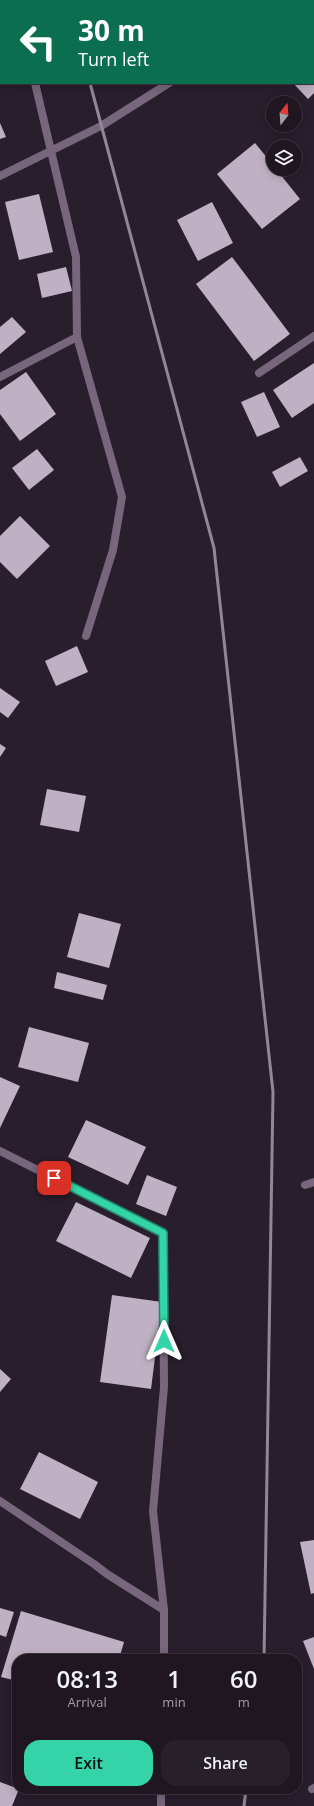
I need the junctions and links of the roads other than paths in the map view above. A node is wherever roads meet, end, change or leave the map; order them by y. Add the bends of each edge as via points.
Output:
1 (35, 84) edge
2 (167, 84) edge
3 (51, 152) junction
4 (0, 176) edge
5 (314, 336) edge
6 (77, 337) junction
7 (259, 373) dead end
8 (0, 377) edge
9 (86, 636) dead end
10 (0, 1151) edge
11 (314, 1182) edge
12 (305, 1185) dead end
13 (0, 1501) edge
14 (164, 1610) junction
15 (164, 1654) edge
16 (162, 1794) edge
17 (161, 1806) edge

1 - 3 street
2 - 3 street via 101,126
3 - 4 street
3 - 6 street via 76,257
5 - 7 street
6 - 8 street
6 - 9 street via 122,497 113,550
10 - 14 street via 163,1233 164,1387 153,1510
11 - 12 street
13 - 14 street
14 - 15 street
16 - 17 street

